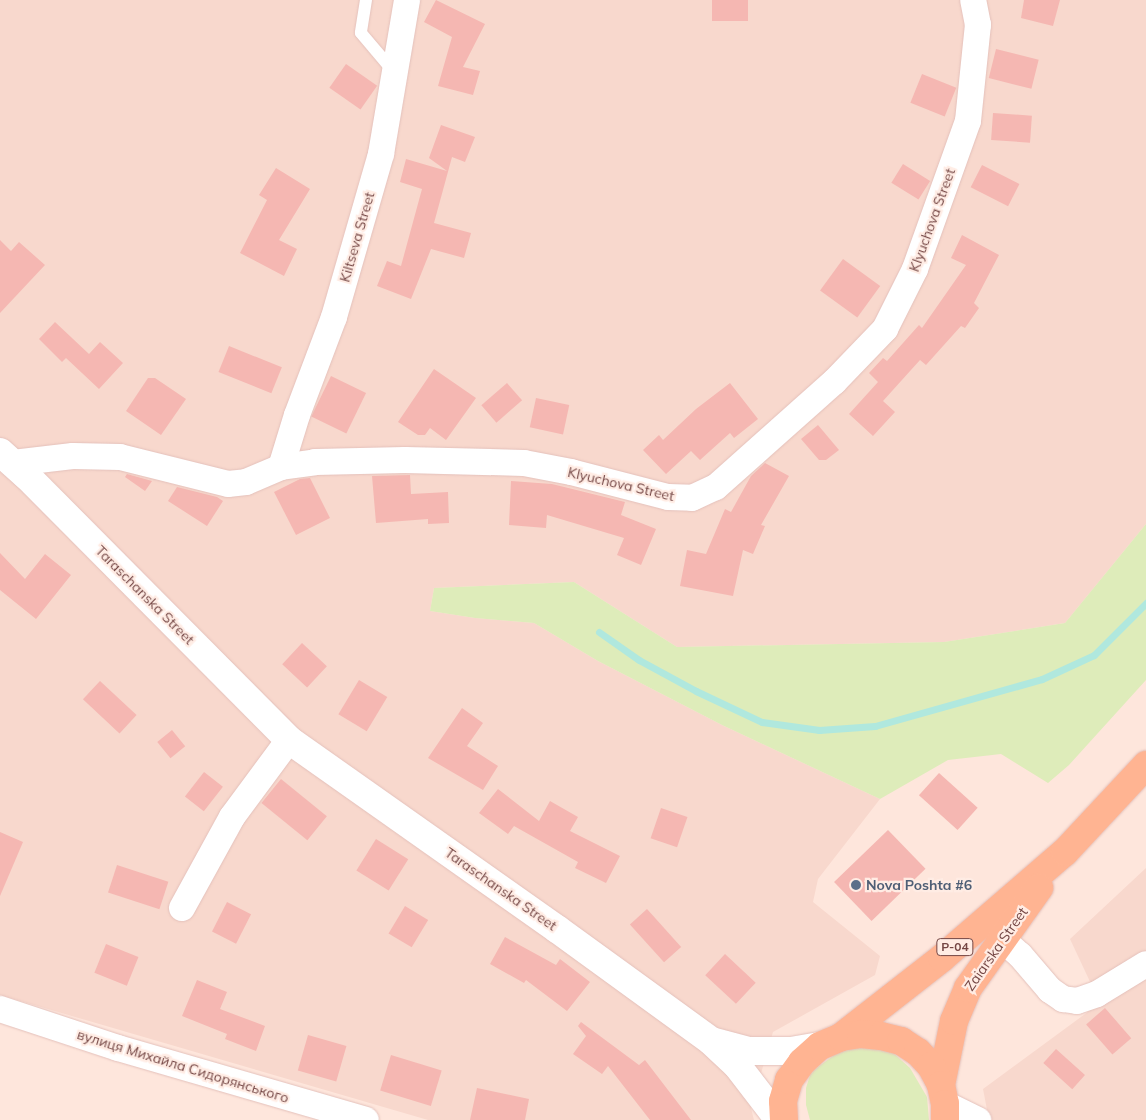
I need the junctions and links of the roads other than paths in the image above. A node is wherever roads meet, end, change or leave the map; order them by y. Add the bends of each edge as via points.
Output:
1 (366, 0) edge
2 (407, 0) edge
3 (973, 0) edge
4 (394, 72) junction
5 (6, 457) edge
6 (282, 467) junction
7 (289, 740) junction
8 (1146, 765) edge
9 (1065, 852) junction
10 (182, 908) dead end
11 (1002, 939) junction
12 (1146, 964) edge
13 (0, 1009) edge
14 (711, 1041) junction
15 (831, 1041) junction
16 (944, 1103) edge
17 (366, 1120) edge
18 (779, 1120) edge
19 (784, 1120) edge
20 (978, 1120) edge

1 - 4 lane via 361,33
2 - 4 street, Kiltseva Street
3 - 6 street, Klyuchova Street via 978,25 968,121 915,269 885,329 834,382 716,487 692,498 668,497 571,472 524,464 405,460 315,462
4 - 6 street, Kiltseva Street via 381,154 334,317 297,415
5 - 6 street, Klyuchova Street via 120,457 228,484 246,482
5 - 7 main road, Taraschanska Street
7 - 10 street via 232,818
7 - 14 main road, Taraschanska Street
8 - 9 main road, Zaiarska Street / Р-04
9 - 11 main road, Zaiarska Street / Р-04
9 - 15 main road, Zaiarska Street / Р-04 via 942,958
11 - 12 street via 1050,990 1063,999 1077,1001 1097,994
11 - 16 main road, Zaiarska Street / Р-04 via 968,988 954,1021
13 - 17 street, вулиця Михайла Сидорянського via 127,1051
14 - 15 main road, Taraschanska Street via 748,1052 791,1051
14 - 18 main road, Taraschanska Street via 736,1064
15 - 16 main road via 861,1034 901,1042 918,1052 931,1066
15 - 19 main road, Р-04 via 802,1062 789,1080 783,1101
16 - 20 street

